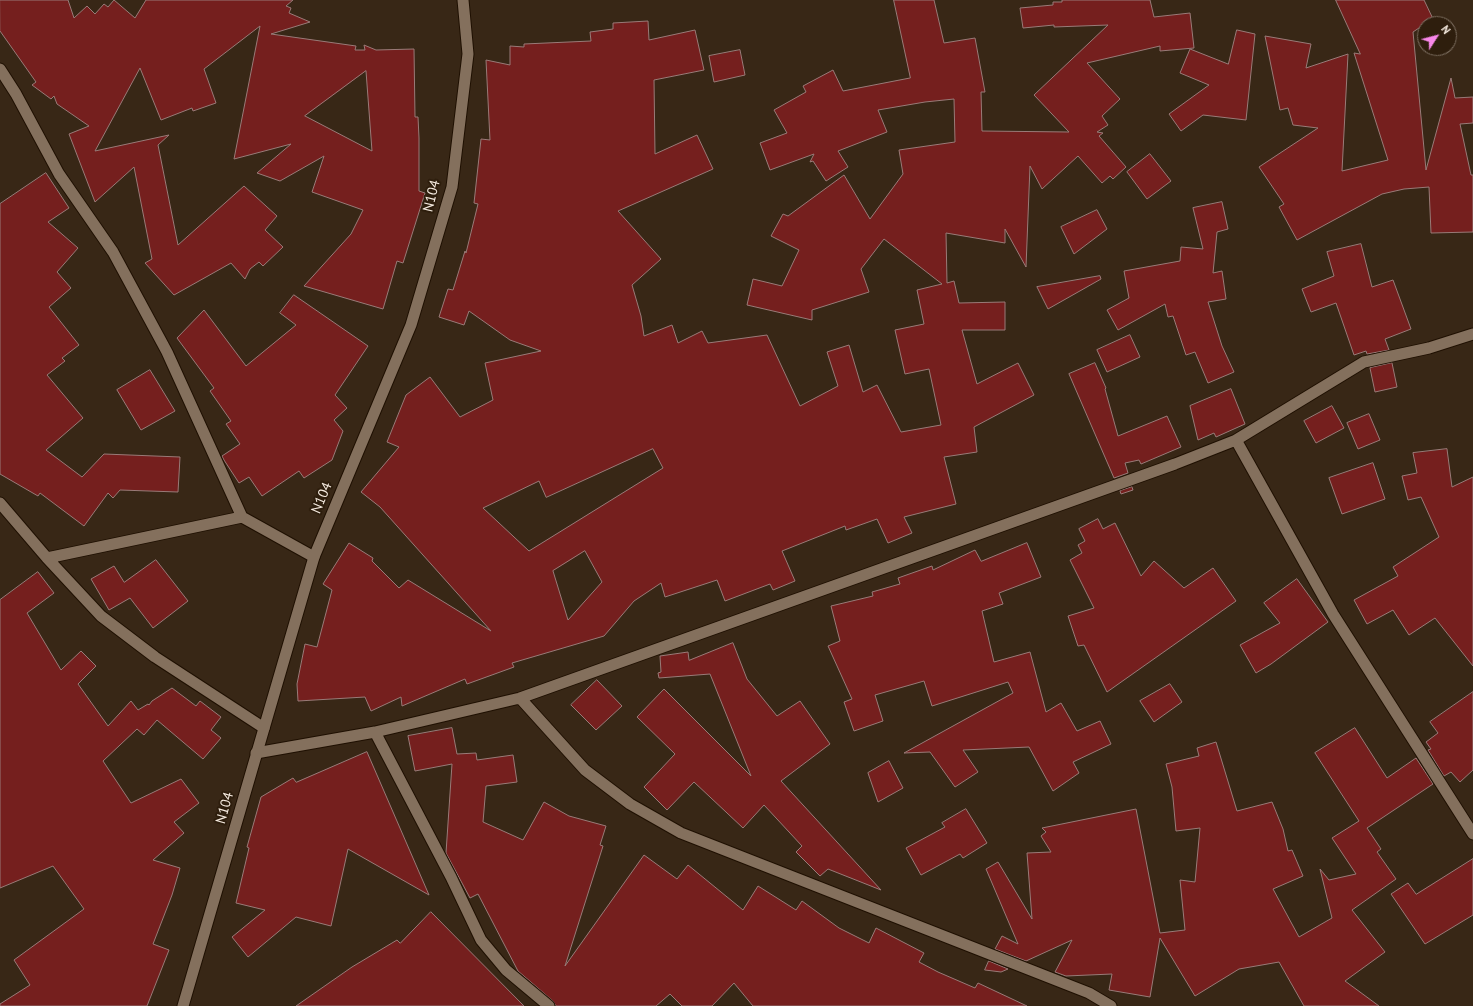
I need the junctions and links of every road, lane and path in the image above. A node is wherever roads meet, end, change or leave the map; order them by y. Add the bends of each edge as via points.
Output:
1 (463, 0) edge
2 (0, 69) edge
3 (1473, 334) edge
4 (1236, 440) junction
5 (0, 504) edge
6 (242, 517) junction
7 (314, 557) junction
8 (47, 558) junction
9 (520, 698) junction
10 (264, 728) junction
11 (375, 732) junction
12 (256, 753) junction
13 (1473, 834) edge
14 (183, 1006) edge
15 (549, 1006) edge
16 (1111, 1006) edge

1 - 7 street, N104 / N104 via 468,54 452,187 411,325
2 - 6 street via 59,174 113,252 167,352
3 - 4 street via 1429,348 1364,362
4 - 9 street
4 - 13 street via 1333,614
5 - 8 street
6 - 7 street
6 - 8 street
7 - 10 street, N104 / N104
8 - 10 street via 101,616 155,657
9 - 11 street
9 - 16 street via 585,770 630,804 681,833 1089,993
10 - 12 street, N104 / N104
11 - 12 street
11 - 15 street via 448,870 481,940 506,970
12 - 14 street, N104 / N104

